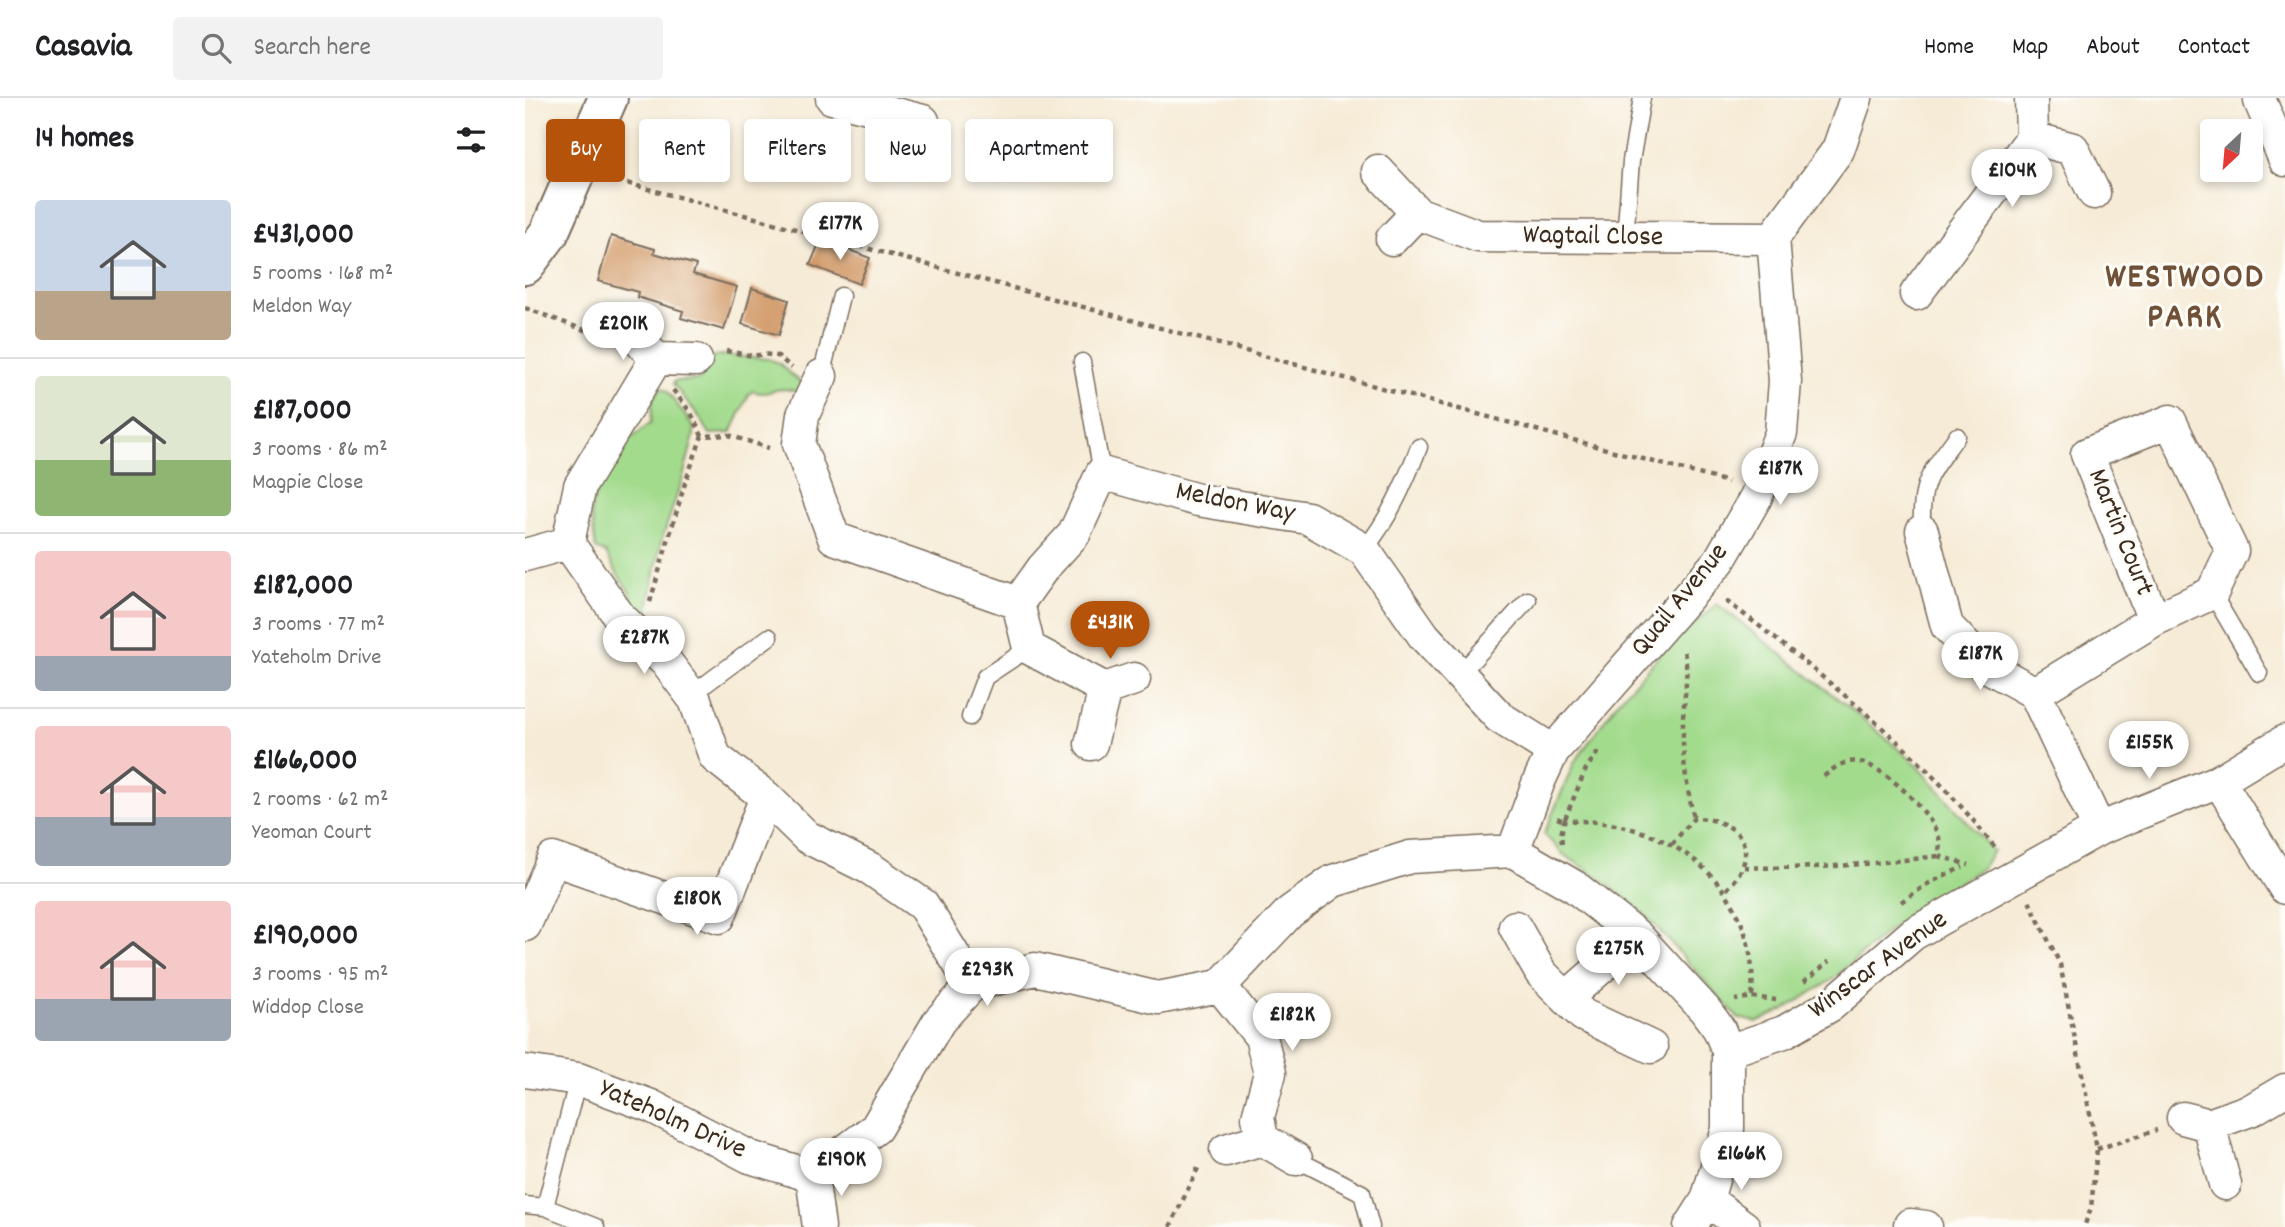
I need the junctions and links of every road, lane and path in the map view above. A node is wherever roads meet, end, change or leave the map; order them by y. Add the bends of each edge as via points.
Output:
1 (608, 98) edge
2 (1642, 98) edge
3 (1856, 98) edge
4 (2031, 98) edge
5 (845, 100) edge
6 (2260, 101) dead end
7 (599, 119) edge
8 (916, 119) edge
9 (2032, 138) junction
10 (2285, 160) edge
11 (1378, 172) dead end
12 (572, 182) edge
13 (621, 182) edge
14 (2094, 193) dead end
15 (1417, 213) junction
16 (1773, 238) junction
17 (1392, 239) dead end
18 (1625, 239) junction
19 (525, 265) edge
20 (1916, 294) dead end
21 (841, 296) dead end
22 (525, 308) edge
23 (629, 329) joint
24 (656, 359) junction
25 (696, 360) joint
26 (1081, 362) dead end
27 (818, 382) junction
28 (702, 436) junction
29 (1957, 436) dead end
30 (1419, 447) dead end
31 (804, 459) junction
32 (1102, 473) junction
33 (1759, 491) junction
34 (1922, 531) joint
35 (568, 543) junction
36 (1364, 550) junction
37 (525, 555) edge
38 (2212, 593) junction
39 (1717, 596) dead end
40 (1528, 600) dead end
41 (1018, 603) junction
42 (2154, 620) junction
43 (641, 637) junction
44 (769, 637) dead end
45 (1685, 642) dead end
46 (1029, 648) junction
47 (1684, 652) junction
48 (1676, 661) dead end
49 (2259, 673) dead end
50 (1460, 674) junction
51 (2035, 693) junction
52 (691, 695) junction
53 (970, 717) dead end
54 (2285, 741) edge
55 (1605, 742) dead end
56 (1091, 744) dead end
57 (1553, 751) junction
58 (1824, 776) dead end
59 (2219, 781) junction
60 (765, 797) junction
61 (1694, 818) junction
62 (1564, 821) junction
63 (2099, 829) junction
64 (1672, 844) junction
65 (1513, 850) junction
66 (1939, 856) junction
67 (1980, 862) dead end
68 (1970, 865) junction
69 (1744, 867) junction
70 (2005, 867) junction
71 (1563, 880) junction
72 (2285, 888) edge
73 (1724, 892) junction
74 (1897, 905) dead end
75 (525, 925) edge
76 (1515, 927) dead end
77 (1637, 936) junction
78 (1836, 956) dead end
79 (971, 985) junction
80 (1220, 986) junction
81 (1794, 988) dead end
82 (1784, 994) dead end
83 (1752, 997) junction
84 (1566, 998) junction
85 (1705, 1010) junction
86 (1651, 1047) dead end
87 (1728, 1051) junction
88 (525, 1072) edge
89 (578, 1079) junction
90 (2285, 1090) edge
91 (2196, 1121) junction
92 (1262, 1139) junction
93 (2097, 1149) junction
94 (1226, 1150) dead end
95 (1296, 1159) joint
96 (812, 1176) junction
97 (2225, 1184) dead end
98 (1707, 1200) junction
99 (525, 1205) edge
100 (545, 1207) junction
101 (596, 1227) edge
102 (819, 1227) edge
103 (1371, 1227) edge
104 (1690, 1227) edge
105 (1744, 1227) edge
106 (1910, 1227) edge
107 (1926, 1227) edge
108 (2084, 1227) edge

1 - 7 main road
2 - 18 lane
3 - 16 street via 1838,150
4 - 9 street
5 - 8 street
6 - 10 street
9 - 14 street via 2073,149
9 - 20 street
11 - 15 street, Wagtail Close
12 - 19 main road via 549,233
13 - 33 path
15 - 17 street
15 - 18 street, Wagtail Close via 1478,236
16 - 18 street, Wagtail Close
16 - 33 street, Quail Avenue via 1785,381 1781,433
21 - 27 lane
22 - 23 path via 604,337
23 - 24 street
24 - 25 street
24 - 28 path
24 - 35 street via 580,486
25 - 27 path via 712,351 778,356
26 - 32 lane
27 - 31 street via 803,415 799,444
28 - 31 path via 729,435
28 - 43 path via 664,549
29 - 34 lane via 1926,480
30 - 36 lane via 1380,530
31 - 41 street via 834,538
32 - 36 street, Meldon Way via 1198,500 1308,518
32 - 41 street via 1074,534
33 - 57 street, Quail Avenue via 1719,561
34 - 51 street via 1947,626 1983,664
35 - 37 street
35 - 43 street via 619,616
36 - 50 street, Meldon Way via 1424,636
38 - 42 street, Martin Court
38 - 42 street, Martin Court via 2232,551 2170,421 2087,454
38 - 49 lane
39 - 70 path via 1901,743 1973,818
40 - 50 lane
41 - 46 street
42 - 51 street, Martin Court
43 - 52 street
44 - 52 lane
45 - 47 path
46 - 53 lane via 985,677
46 - 56 street via 1120,684
47 - 48 path
47 - 61 path via 1683,757
50 - 57 street, Meldon Way via 1499,717
51 - 63 street
52 - 60 street via 715,757
54 - 59 street, Winscar Avenue
55 - 62 path via 1586,769
57 - 65 street, Quail Avenue
58 - 66 path via 1838,765 1858,762 1881,774 1908,793 1929,818 1940,837
59 - 63 street, Winscar Avenue
59 - 72 street
60 - 75 street via 719,917 553,859
60 - 79 street via 807,837 871,869 923,905
61 - 64 path
61 - 69 path via 1728,824 1745,850
62 - 64 path via 1630,828
62 - 71 path
63 - 70 street, Winscar Avenue
64 - 73 path via 1708,871
65 - 71 street
65 - 80 street via 1410,857 1333,881 1290,912
66 - 68 path
66 - 69 path via 1853,867
67 - 68 path
68 - 74 path via 1938,878
69 - 73 path
70 - 87 street, Winscar Avenue via 1913,934 1831,1005 1784,1032
70 - 93 path via 2060,964
71 - 77 street
73 - 83 path via 1746,938 1754,972
76 - 84 street via 1541,973
77 - 84 street
77 - 85 street
78 - 81 path
79 - 80 street via 1035,969 1158,998
79 - 96 street via 939,1021 877,1128
80 - 92 street via 1261,1037 1270,1073 1258,1117
82 - 83 path via 1775,1000
83 - 85 path via 1721,1000
84 - 86 street via 1583,1015
85 - 87 street
87 - 98 street via 1728,1129
88 - 89 street, Yateholm Drive
89 - 96 street, Yateholm Drive via 651,1106 750,1157
89 - 100 lane
90 - 91 street via 2253,1109
91 - 93 path
91 - 97 street
92 - 94 street
92 - 95 street
93 - 108 path via 2091,1208
95 - 103 lane via 1362,1193
96 - 102 street
98 - 104 street
98 - 105 street
99 - 100 lane
100 - 101 lane
106 - 107 street

